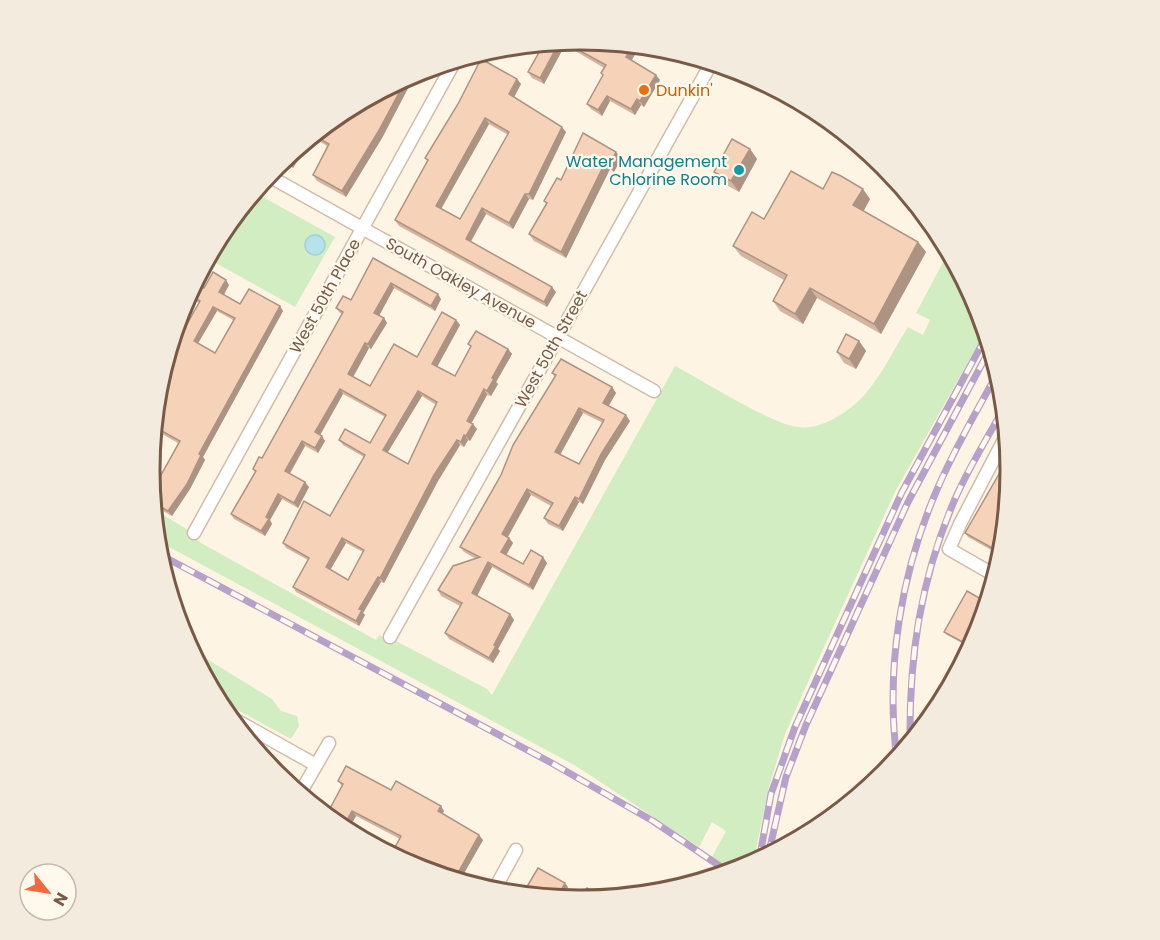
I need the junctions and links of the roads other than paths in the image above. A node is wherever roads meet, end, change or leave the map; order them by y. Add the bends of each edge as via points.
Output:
1 (708, 70) edge
2 (450, 71) edge
3 (276, 180) edge
4 (362, 228) junction
5 (558, 337) junction
6 (654, 391) dead end
7 (1000, 449) edge
8 (194, 533) dead end
9 (988, 571) edge
10 (390, 637) dead end
11 (246, 726) edge
12 (329, 743) dead end
13 (316, 765) junction
14 (304, 787) edge
15 (516, 850) dead end
16 (498, 882) edge

1 - 5 street, West 50th Street
2 - 4 street, West 50th Place
3 - 4 street, South Oakley Avenue
4 - 5 street, South Oakley Avenue
4 - 8 street, West 50th Place
5 - 6 street, South Oakley Avenue
5 - 10 street, West 50th Street
7 - 9 street via 950,549
11 - 13 street
12 - 13 street
13 - 14 street
15 - 16 street

